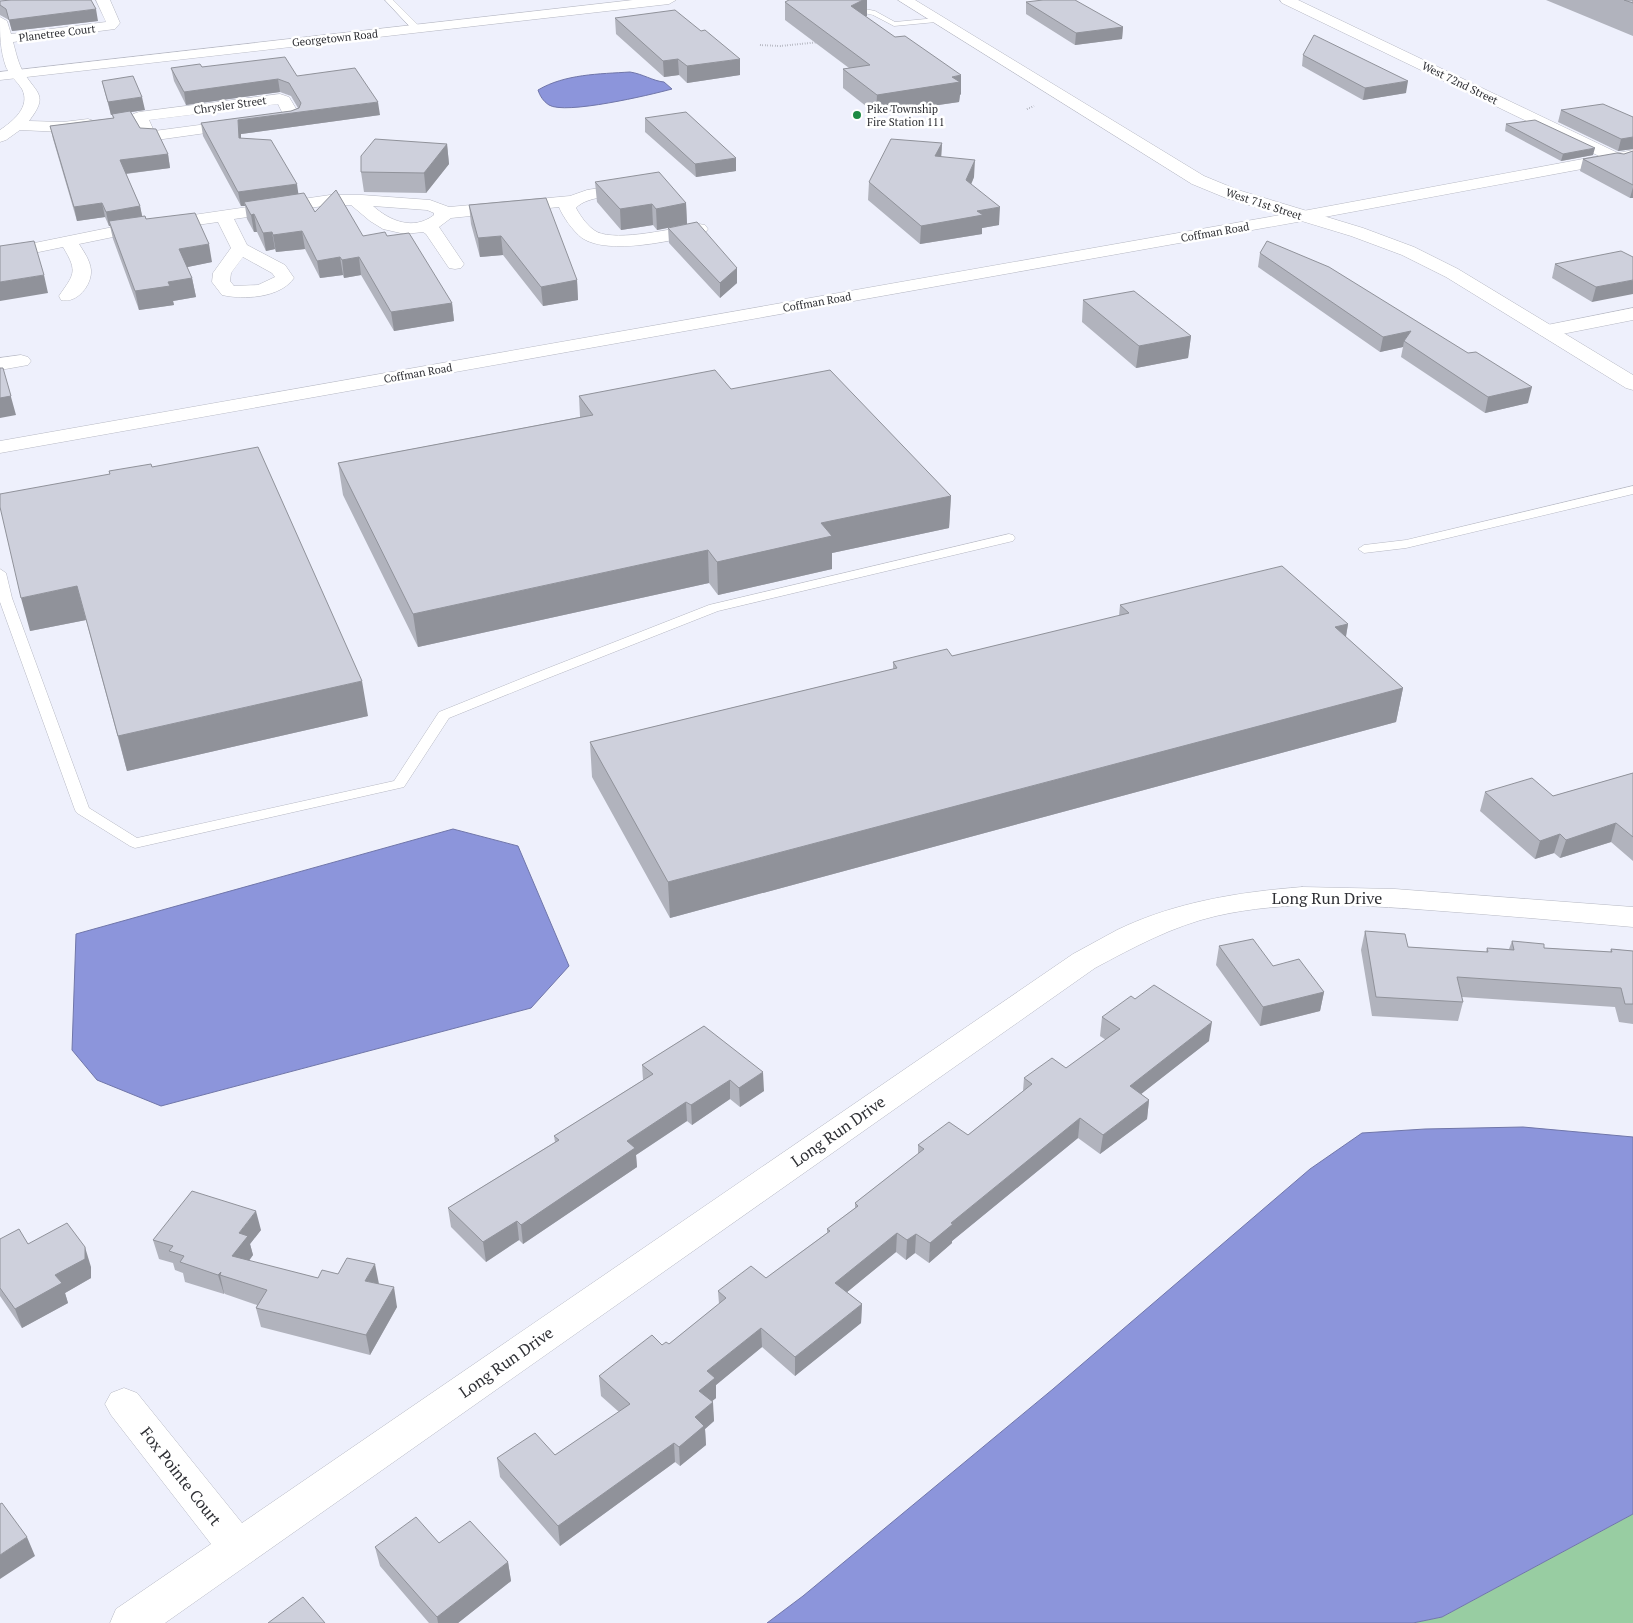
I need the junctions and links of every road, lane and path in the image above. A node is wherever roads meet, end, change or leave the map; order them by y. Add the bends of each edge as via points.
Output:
1 (103, 0) edge
2 (389, 0) edge
3 (669, 0) edge
4 (808, 0) edge
5 (906, 0) edge
6 (1287, 0) edge
7 (626, 2) edge
8 (936, 20) junction
9 (0, 22) edge
10 (417, 28) junction
11 (6, 39) junction
12 (819, 42) edge
13 (760, 45) dead end
14 (17, 74) junction
15 (0, 76) edge
16 (1038, 103) dead end
17 (1027, 109) dead end
18 (139, 117) junction
19 (121, 120) edge
20 (103, 122) edge
21 (17, 125) junction
22 (0, 137) edge
23 (1628, 160) edge
24 (648, 185) edge
25 (355, 200) junction
26 (573, 201) junction
27 (444, 213) junction
28 (223, 216) junction
29 (1303, 216) junction
30 (425, 226) junction
31 (699, 229) edge
32 (68, 240) junction
33 (240, 248) dead end
34 (0, 256) edge
35 (454, 264) dead end
36 (68, 296) dead end
37 (1633, 314) edge
38 (1547, 331) junction
39 (21, 361) dead end
40 (0, 364) edge
41 (1633, 384) edge
42 (0, 447) edge
43 (1633, 490) edge
44 (1009, 538) dead end
45 (1364, 548) dead end
46 (0, 573) edge
47 (1633, 917) edge
48 (124, 1404) dead end
49 (238, 1548) junction
50 (131, 1623) edge

1 - 11 street, Planetree Court via 113,23 110,26
2 - 10 lane
3 - 7 street, Georgetown Road
4 - 8 lane via 875,14 894,24
5 - 8 street, West 71st Street
6 - 23 street, West 72nd Street
7 - 10 street, Georgetown Road
8 - 29 street, West 71st Street via 1198,180
9 - 11 street, Planetree Court
10 - 14 street, Georgetown Road
11 - 14 street, Planetree Court
12 - 13 path
14 - 15 street, Georgetown Road
14 - 21 street, Planetree Court via 32,96 30,108
16 - 17 path
18 - 18 street, Chrysler Street via 280,99 294,115 154,136 149,136
18 - 19 street, Chrysler Street
20 - 21 street via 63,127
21 - 22 street
23 - 29 street, Coffman Road
24 - 26 street via 587,195
25 - 27 street via 430,205
25 - 28 street
25 - 30 street via 390,226
26 - 27 street
26 - 31 street via 567,208 570,213 590,235 602,239 629,240
27 - 30 street via 439,221
28 - 32 street
28 - 33 street
29 - 38 street, West 71st Street via 1408,251 1452,273
29 - 42 street, Coffman Road
30 - 35 street via 432,230
32 - 34 street
32 - 36 street via 83,268 81,279
37 - 38 street
38 - 41 street, West 71st Street
39 - 40 street
43 - 45 lane via 1406,544
44 - 46 lane via 714,608 444,715 399,784 135,842 82,810 5,598
47 - 49 street, Long Run Drive via 1363,896 1298,895 1218,906 1159,922 1120,939
48 - 49 street, Fox Pointe Court
49 - 50 street, Long Run Drive

